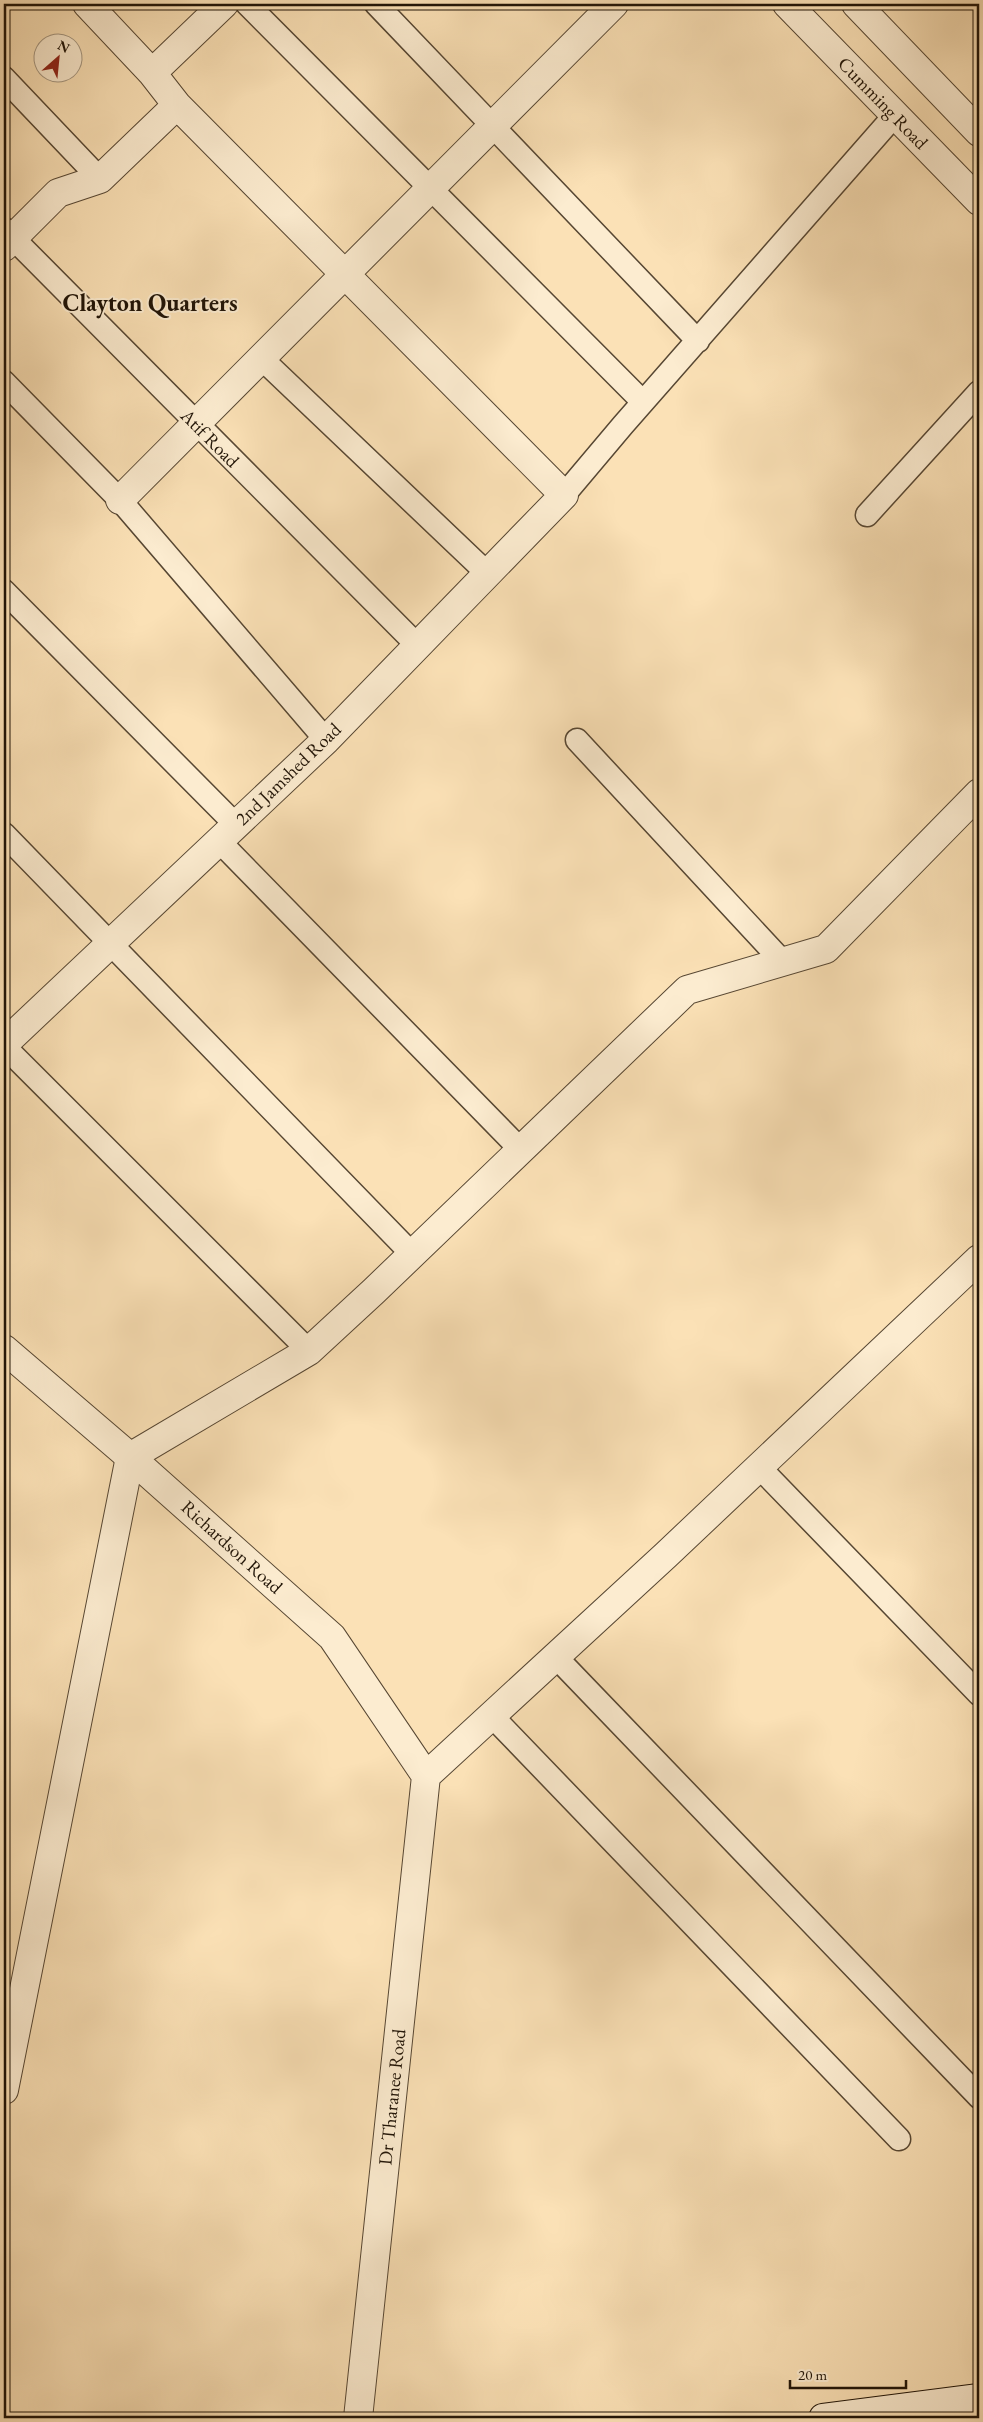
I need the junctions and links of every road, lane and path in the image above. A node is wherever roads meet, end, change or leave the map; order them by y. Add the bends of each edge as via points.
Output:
1 (87, 4) edge
2 (224, 4) edge
3 (247, 4) edge
4 (376, 4) edge
5 (614, 4) edge
6 (787, 4) edge
7 (856, 4) edge
8 (152, 73) junction
9 (4, 78) edge
10 (177, 105) junction
11 (894, 116) junction
12 (975, 119) edge
13 (492, 126) junction
14 (100, 178) junction
15 (429, 188) junction
16 (979, 201) edge
17 (7, 238) edge
18 (345, 275) junction
19 (698, 341) junction
20 (261, 358) junction
21 (4, 382) edge
22 (979, 392) edge
23 (643, 402) junction
24 (196, 424) junction
25 (564, 495) junction
26 (120, 500) junction
27 (867, 515) dead end
28 (488, 574) junction
29 (4, 591) edge
30 (418, 646) junction
31 (326, 740) junction
32 (576, 740) dead end
33 (979, 793) edge
34 (228, 833) junction
35 (4, 834) edge
36 (110, 944) junction
37 (783, 962) junction
38 (4, 1045) edge
39 (521, 1150) junction
40 (412, 1254) junction
41 (979, 1259) edge
42 (4, 1349) edge
43 (309, 1350) junction
44 (130, 1457) junction
45 (759, 1467) junction
46 (555, 1656) junction
47 (979, 1694) edge
48 (490, 1715) junction
49 (426, 1776) junction
50 (4, 2090) edge
51 (979, 2097) edge
52 (899, 2140) dead end
53 (979, 2398) edge
54 (358, 2418) edge
55 (823, 2418) edge

1 - 8 street
2 - 8 street
3 - 15 lane
4 - 13 lane
5 - 13 street
6 - 11 street, Cumming Road
7 - 12 street
8 - 10 street
9 - 14 lane
10 - 14 street
10 - 18 street
11 - 16 street, Cumming Road
11 - 19 lane
13 - 15 street
13 - 19 lane
14 - 17 street via 58,193
15 - 18 street
15 - 23 lane
17 - 24 lane, Atif Road
18 - 20 street
18 - 25 street
19 - 23 lane
20 - 24 street
20 - 28 lane
21 - 26 lane
22 - 27 lane
23 - 25 lane
24 - 26 street
24 - 30 lane, Atif Road
25 - 28 street, 2nd Jamshed Road
26 - 31 lane
28 - 30 street, 2nd Jamshed Road
29 - 34 lane
30 - 31 street, 2nd Jamshed Road
31 - 34 street, 2nd Jamshed Road
32 - 37 lane
33 - 37 street via 826,949
34 - 36 street, 2nd Jamshed Road
34 - 39 lane
35 - 36 lane
36 - 38 street, 2nd Jamshed Road
36 - 40 lane
37 - 39 street via 687,990
38 - 43 lane
39 - 40 street
40 - 43 street
41 - 45 street
42 - 44 street, Richardson Road
43 - 44 street
44 - 49 street, Richardson Road via 332,1637
44 - 50 street
45 - 46 street
45 - 47 lane
46 - 48 street
46 - 51 lane
48 - 49 street
48 - 52 lane
49 - 54 street, Dr Tharanee Road
53 - 55 street

